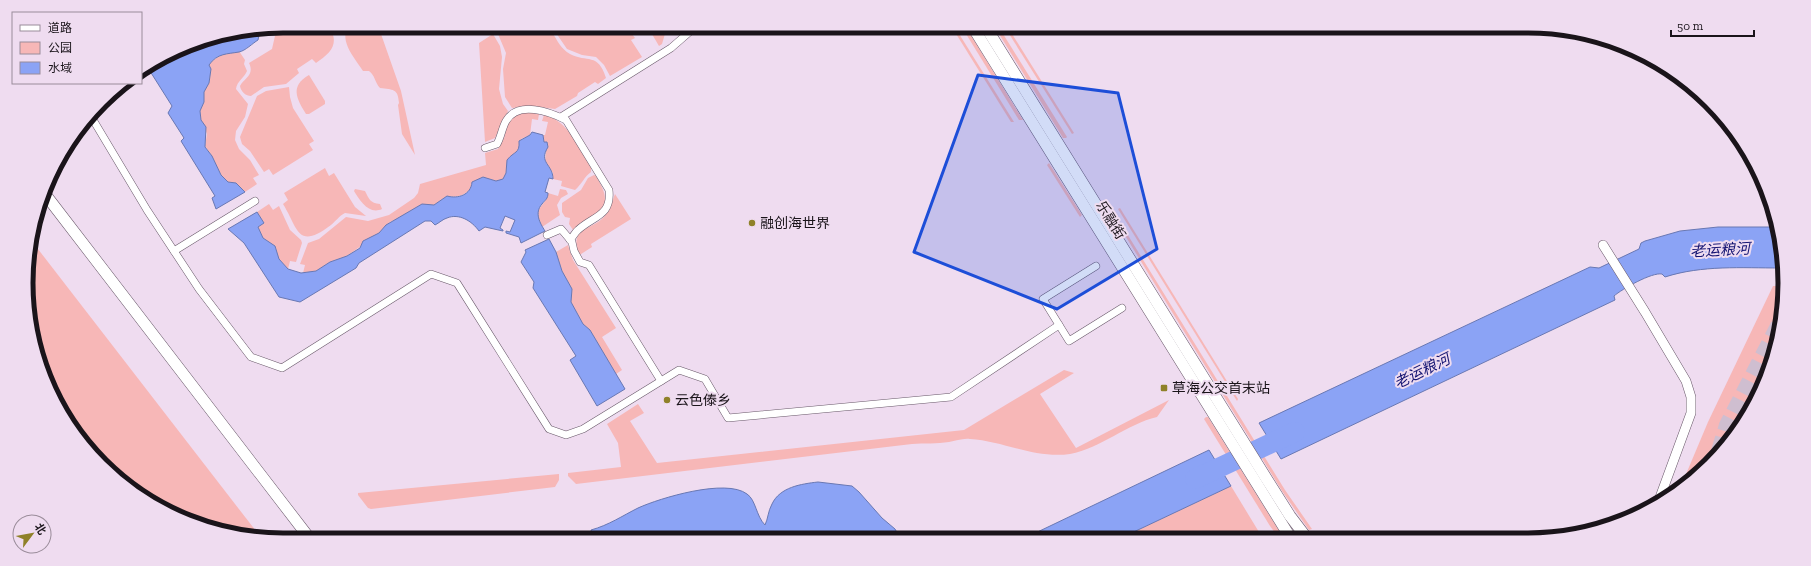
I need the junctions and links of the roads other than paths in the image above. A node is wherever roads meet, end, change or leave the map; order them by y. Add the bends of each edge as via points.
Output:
1 (688, 33) edge
2 (977, 33) edge
3 (989, 33) edge
4 (561, 117) junction
5 (93, 120) edge
6 (485, 148) dead end
7 (48, 198) edge
8 (255, 201) dead end
9 (547, 235) dead end
10 (570, 240) junction
11 (1603, 245) dead end
12 (174, 251) junction
13 (1096, 266) dead end
14 (1122, 308) dead end
15 (1059, 325) junction
16 (661, 381) junction
17 (1226, 424) junction
18 (1261, 481) junction
19 (1661, 495) edge
20 (306, 533) edge
21 (1288, 533) edge
22 (1303, 533) edge

1 - 4 street via 671,48
2 - 17 street, 乐融街
3 - 17 street, 乐融街
4 - 6 street via 528,109 519,111 506,121 497,144
4 - 10 street via 566,120 610,190 606,209 599,217 578,230
5 - 12 street
7 - 20 street
8 - 12 street
9 - 10 street via 561,229
10 - 16 street via 580,262 589,266
11 - 19 street via 1686,381 1691,397 1691,413
12 - 16 street via 251,358 282,368 431,274 457,283 548,429 566,435 583,428
13 - 15 street via 1043,299
14 - 15 street via 1069,341
15 - 16 street via 951,397 728,418 705,379 679,370
17 - 18 street
18 - 21 street
18 - 22 street

